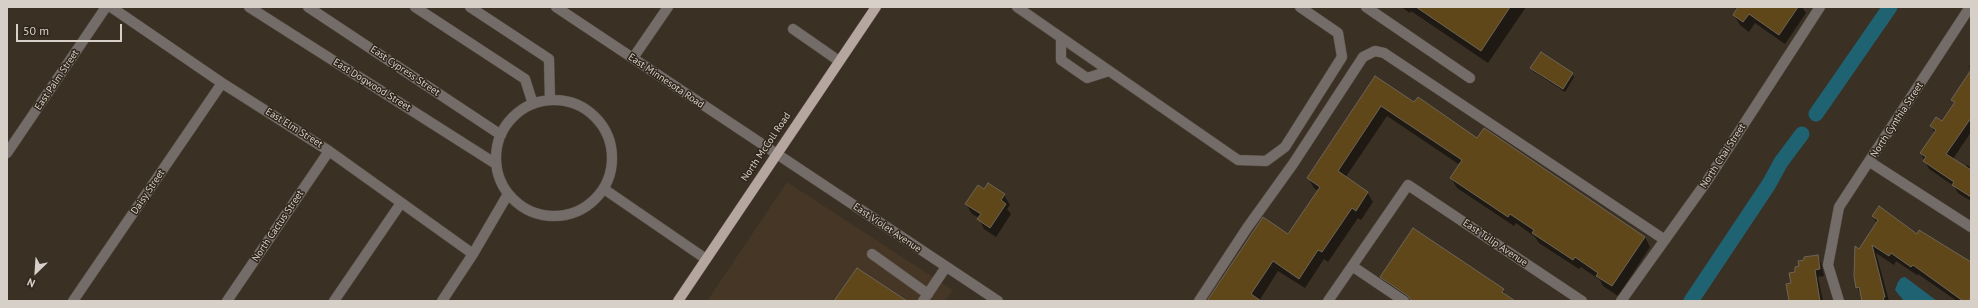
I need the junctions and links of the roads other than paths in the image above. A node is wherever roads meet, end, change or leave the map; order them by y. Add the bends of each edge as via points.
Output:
1 (106, 7) edge
2 (111, 7) edge
3 (249, 7) edge
4 (308, 7) edge
5 (415, 7) edge
6 (470, 7) edge
7 (556, 7) edge
8 (668, 7) edge
9 (876, 7) edge
10 (1017, 7) edge
11 (1300, 7) edge
12 (1366, 7) edge
13 (1820, 7) edge
14 (1969, 10) edge
15 (793, 29) dead end
16 (1061, 38) junction
17 (633, 58) junction
18 (839, 61) junction
19 (1109, 71) junction
20 (1470, 78) dead end
21 (222, 83) junction
22 (550, 100) junction
23 (533, 104) junction
24 (501, 135) junction
25 (329, 151) junction
26 (7, 153) edge
27 (776, 154) junction
28 (1870, 162) junction
29 (496, 164) junction
30 (604, 189) junction
31 (508, 194) junction
32 (401, 202) junction
33 (1971, 227) edge
34 (1665, 240) junction
35 (473, 254) junction
36 (872, 254) dead end
37 (706, 259) junction
38 (1352, 266) junction
39 (946, 267) junction
40 (925, 297) edge
41 (73, 301) edge
42 (227, 301) edge
43 (334, 301) edge
44 (442, 301) edge
45 (678, 301) edge
46 (998, 301) edge
47 (1199, 301) edge
48 (1328, 301) edge
49 (1404, 301) edge
50 (1582, 301) edge
51 (1621, 301) edge
52 (1839, 301) edge

1 - 26 street, East Palm Street
2 - 21 street, East Elm Street
3 - 29 street, East Dogwood Street
4 - 24 street, East Cypress Street
5 - 23 street via 525,79
6 - 22 street via 549,59
7 - 17 street, East Minnesota Road
8 - 17 street
9 - 18 main road, North McColl Road
10 - 16 street
11 - 19 street via 1338,33 1342,57 1285,147 1266,160 1238,160
12 - 20 street
13 - 34 street, North Chai Street via 1707,181
14 - 28 street, North Cynthia Street
15 - 18 street
16 - 19 street
16 - 19 street via 1061,60 1087,78
17 - 27 street, East Minnesota Road
18 - 27 main road, North McColl Road
21 - 25 street, East Elm Street
21 - 41 street, Daisy Street
22 - 23 street
22 - 30 street via 568,102 585,109 599,121 608,136 612,154 611,172
23 - 24 street via 520,111
24 - 29 street via 496,149
25 - 32 street, East Elm Street
25 - 42 street, North Cactus Street
27 - 37 main road, North McColl Road
27 - 39 street, East Violet Avenue
28 - 33 street
28 - 52 street, North Cynthia Street via 1839,207 1828,266
29 - 31 street via 500,180
30 - 31 street via 592,203 576,212 557,217 539,214 522,207
30 - 37 street
31 - 35 street
32 - 35 street, East Elm Street
32 - 43 street
34 - 47 street via 1384,53 1376,51 1363,56
34 - 51 street, North Chai Street
35 - 44 street
36 - 40 street
37 - 45 main road, North McColl Road
38 - 48 street
38 - 49 street
38 - 50 street, East Tulip Avenue via 1408,185
39 - 40 street
39 - 46 street, East Violet Avenue

